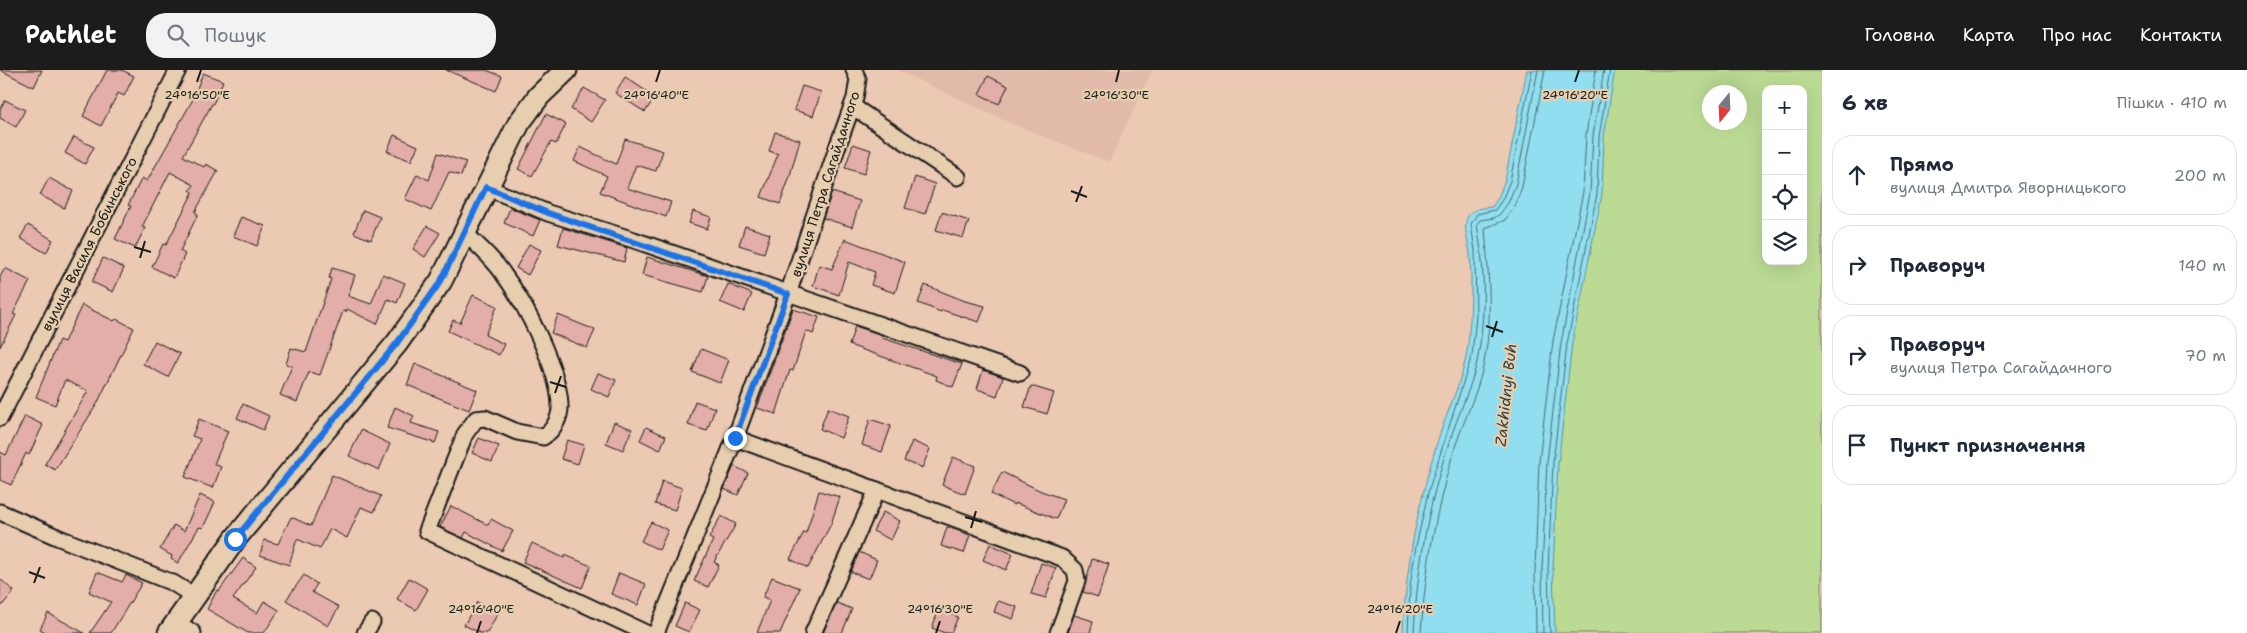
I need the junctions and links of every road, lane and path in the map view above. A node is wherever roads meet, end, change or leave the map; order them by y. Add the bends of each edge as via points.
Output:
1 (178, 70) edge
2 (566, 70) edge
3 (854, 70) edge
4 (852, 106) junction
5 (958, 177) dead end
6 (486, 187) junction
7 (464, 233) junction
8 (788, 294) junction
9 (1020, 373) dead end
10 (0, 418) edge
11 (735, 438) junction
12 (877, 490) junction
13 (0, 512) edge
14 (194, 596) junction
15 (180, 629) edge
16 (646, 633) edge
17 (656, 633) edge
18 (813, 633) edge
19 (1058, 633) edge

1 - 10 street, вулиця Василя Бобинського
2 - 6 street via 539,96 518,123
3 - 4 street, вулиця Петра Сагайдачного via 858,88
4 - 5 street
4 - 8 street, вулиця Петра Сагайдачного
6 - 7 street
6 - 8 street via 548,213
7 - 14 street via 441,281 397,343 235,539
7 - 16 street via 503,272 523,303 553,374 561,406 556,425 543,438 517,432 485,418 476,419 465,434 427,531
8 - 9 street
8 - 11 street, вулиця Петра Сагайдачного
11 - 12 street
11 - 17 street, вулиця Петра Сагайдачного
12 - 18 street
12 - 19 street via 1069,563 1075,570 1076,582
13 - 14 street via 157,576
14 - 15 street

